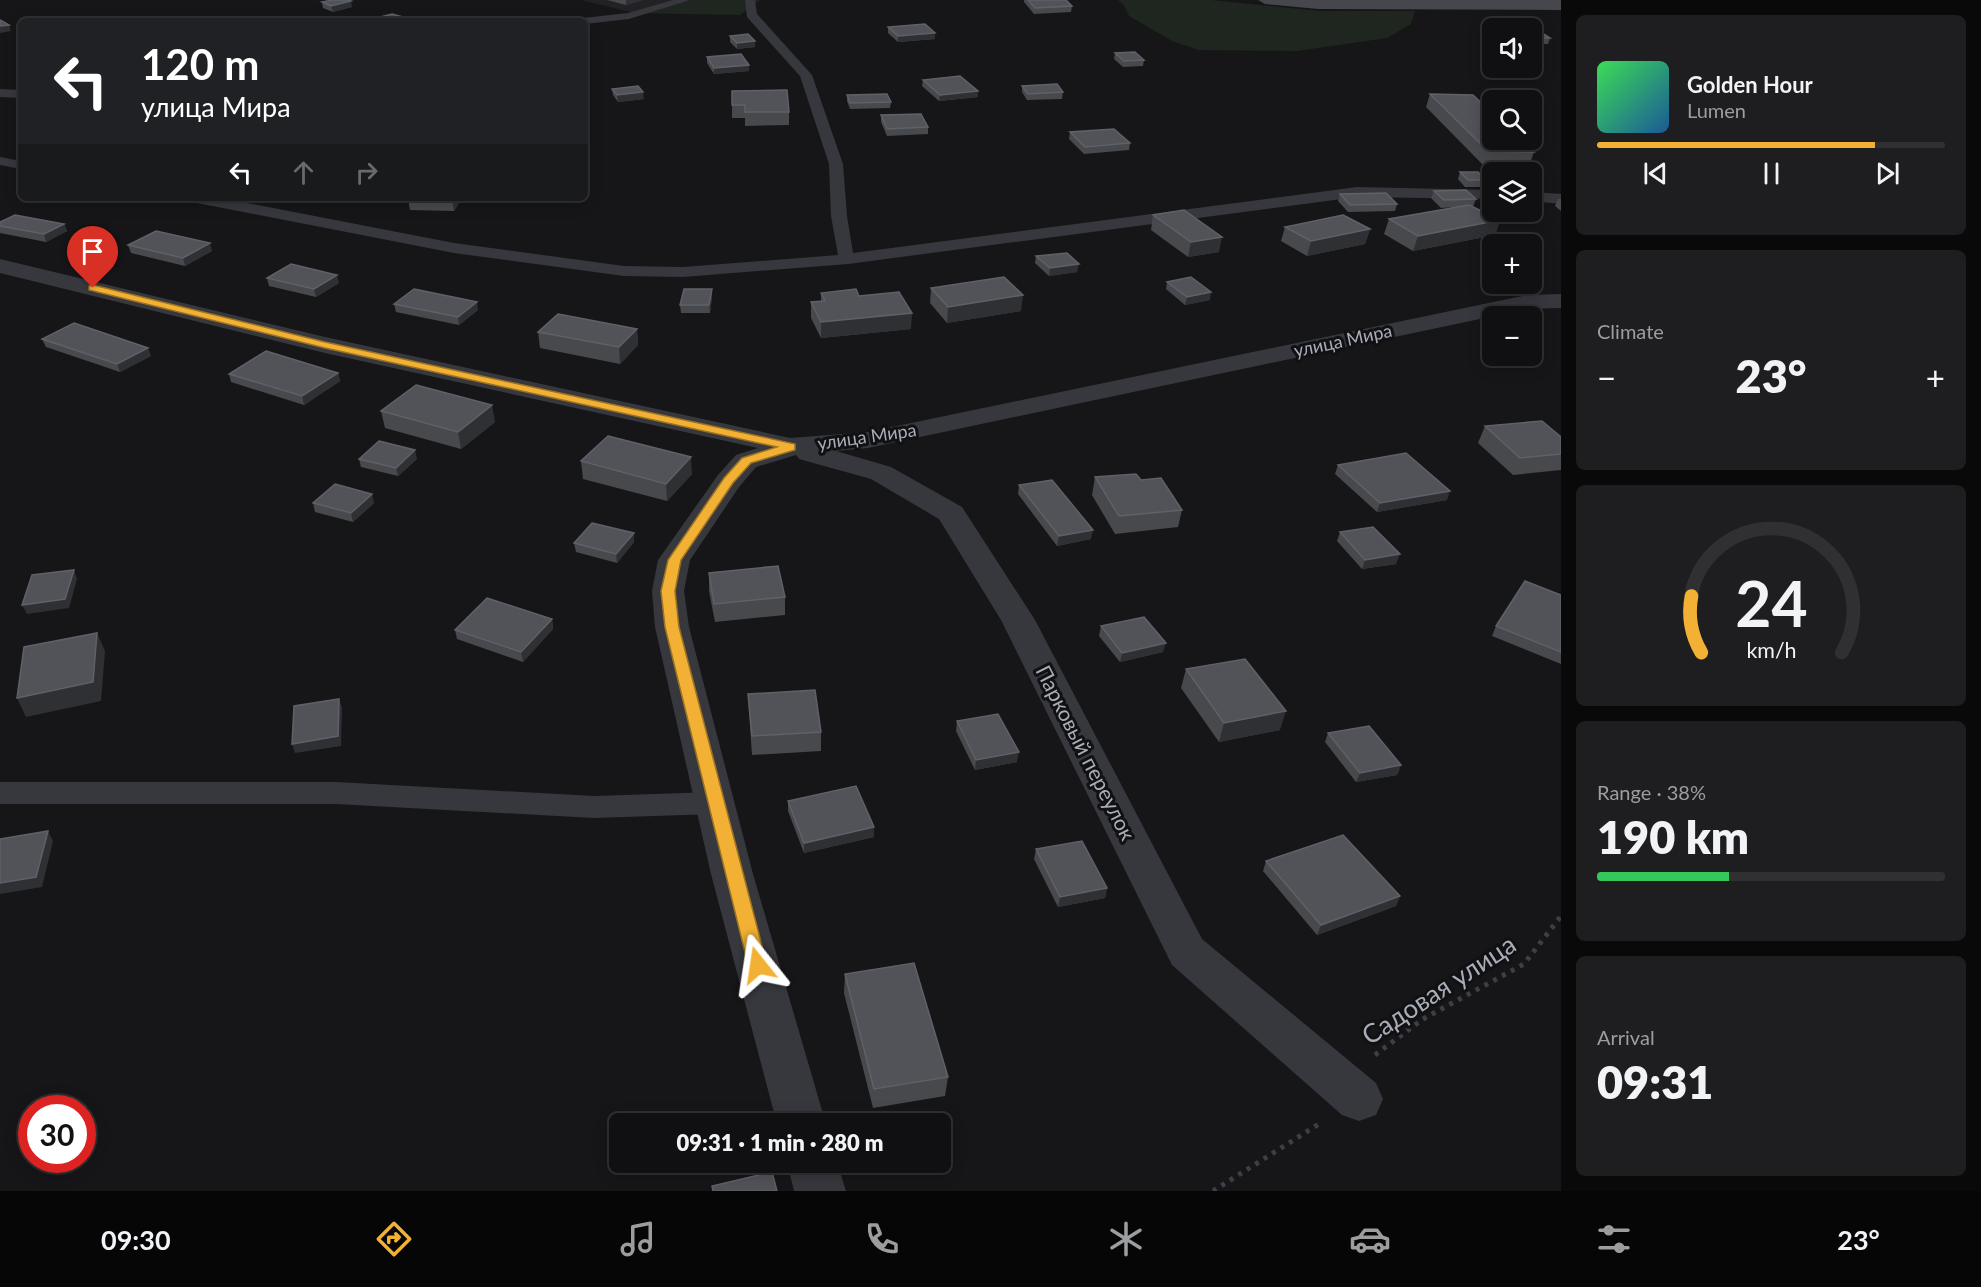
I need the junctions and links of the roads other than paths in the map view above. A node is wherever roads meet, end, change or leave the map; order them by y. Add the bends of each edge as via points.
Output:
1 (685, 0) edge
2 (750, 0) edge
3 (1265, 0) edge
4 (1414, 3) edge
5 (1561, 5) edge
6 (588, 20) edge
7 (0, 93) edge
8 (18, 94) edge
9 (0, 161) edge
10 (18, 164) edge
11 (1482, 195) edge
12 (1542, 198) edge
13 (1561, 199) edge
14 (212, 201) edge
15 (848, 259) junction
16 (0, 266) edge
17 (1561, 301) edge
18 (790, 447) junction
19 (0, 793) edge
20 (715, 803) junction
21 (1359, 1099) road end
22 (799, 1113) edge
23 (815, 1173) edge
24 (820, 1191) edge

1 - 6 lane via 629,16
2 - 15 lane via 751,15 806,75 836,164 839,216
3 - 4 street
4 - 5 street
7 - 8 lane
9 - 10 lane
11 - 15 lane via 1357,192
12 - 13 lane
14 - 15 lane via 454,248 624,271 683,272
16 - 18 street, улица Мира via 325,345
17 - 18 street, улица Мира via 1527,302 868,440
18 - 20 street via 747,461 728,481 674,560 668,591 672,627
18 - 21 street, Парковый переулок via 881,473 951,513 1018,620 1187,952
19 - 20 lane via 336,793 594,807
20 - 22 street
23 - 24 street

